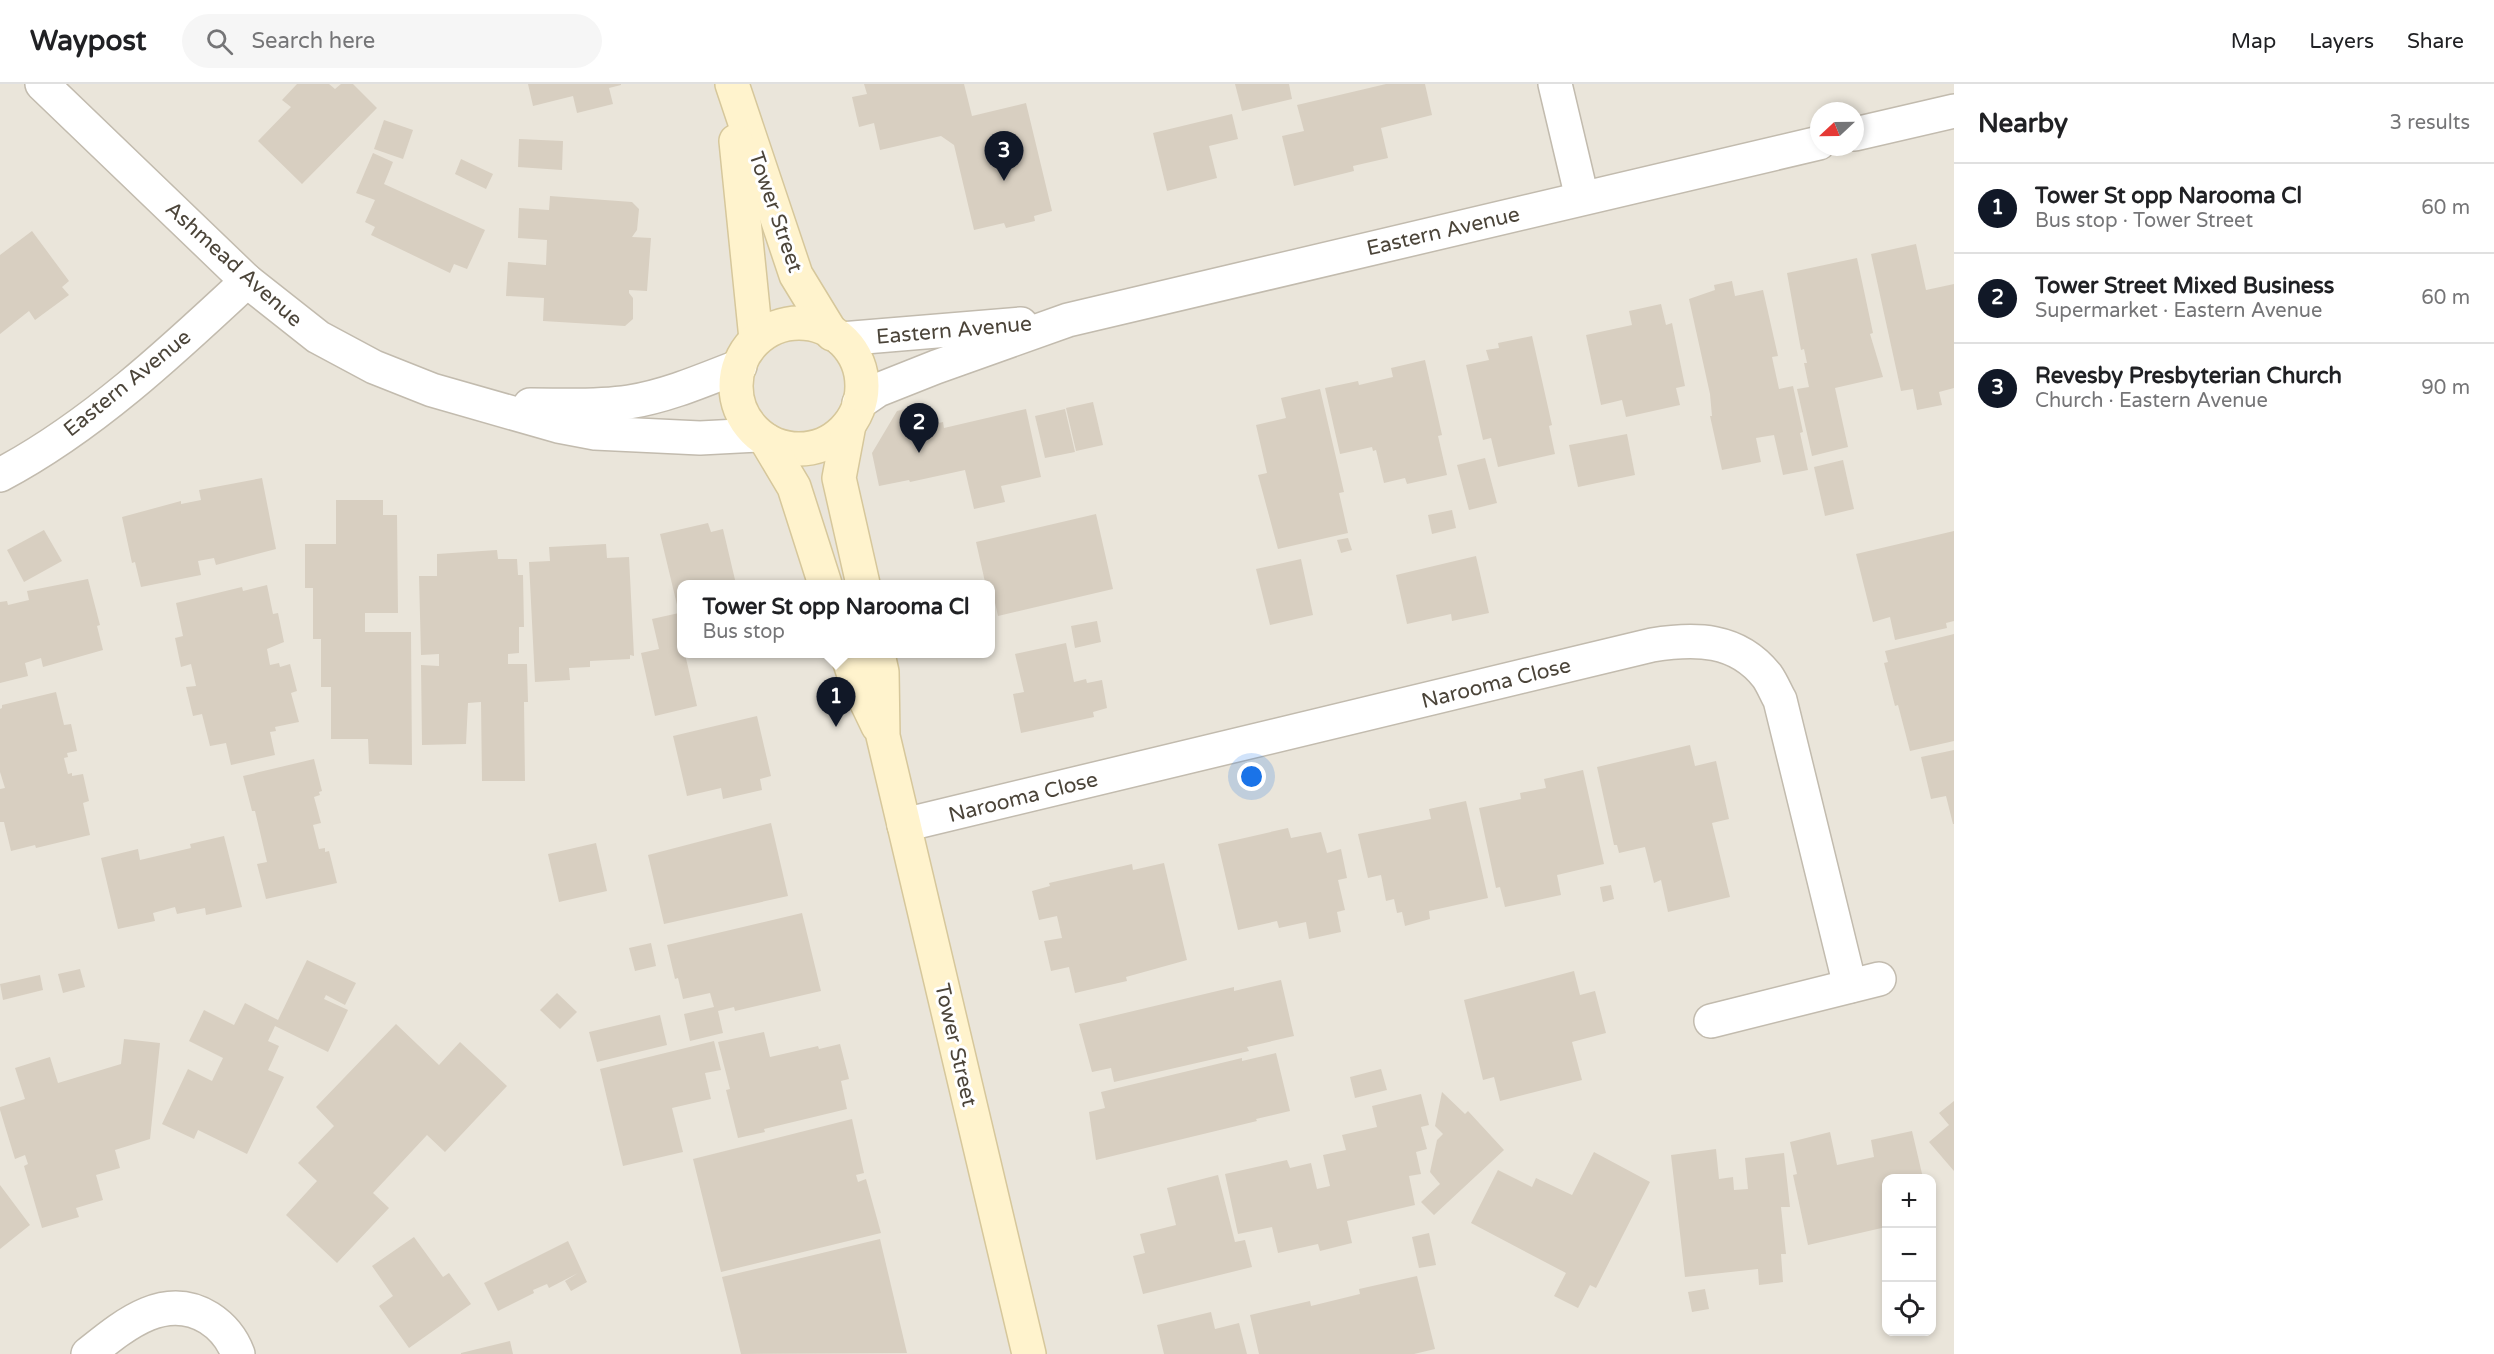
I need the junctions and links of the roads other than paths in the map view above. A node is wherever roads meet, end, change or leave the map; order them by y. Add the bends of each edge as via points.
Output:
1 (42, 84) edge
2 (730, 84) edge
3 (1554, 84) edge
4 (1954, 111) edge
5 (1864, 132) edge
6 (1810, 144) edge
7 (1582, 198) junction
8 (247, 281) junction
9 (1068, 320) junction
10 (836, 337) junction
11 (748, 353) junction
12 (493, 405) junction
13 (854, 414) junction
14 (762, 437) junction
15 (0, 475) edge
16 (823, 580) edge
17 (862, 580) edge
18 (848, 658) edge
19 (879, 658) edge
20 (883, 736) junction
21 (904, 825) junction
22 (1711, 1021) dead end
23 (88, 1354) edge
24 (238, 1354) edge
25 (1029, 1354) edge

1 - 8 street, Ashmead Avenue
2 - 10 main road, Tower Street via 796,275
2 - 11 main road, Tower Street via 741,175
3 - 7 street
4 - 5 street
6 - 7 street, Eastern Avenue
7 - 9 street, Eastern Avenue
8 - 12 street, Ashmead Avenue via 318,338 374,367 432,390
8 - 15 street, Eastern Avenue via 114,398
9 - 10 street, Eastern Avenue
9 - 13 street, Eastern Avenue via 878,390
10 - 11 main road via 822,327 798,323 775,327
10 - 13 main road via 855,358 862,380
11 - 12 street, Ashmead Avenue via 688,386 629,402
11 - 14 main road via 736,380 738,404
12 - 14 street, Ashmead Avenue via 558,426 595,433
13 - 14 main road via 832,440 811,449 788,449
13 - 17 main road via 839,478
14 - 16 main road via 794,487
18 - 20 main road, Tower Street
19 - 20 main road, Tower Street
20 - 21 main road, Tower Street
21 - 22 street, Narooma Close via 1652,645 1684,640 1718,643 1745,656 1767,676 1780,700 1864,982
21 - 25 main road, Tower Street
23 - 24 street via 125,1325 171,1307 198,1311 221,1325

